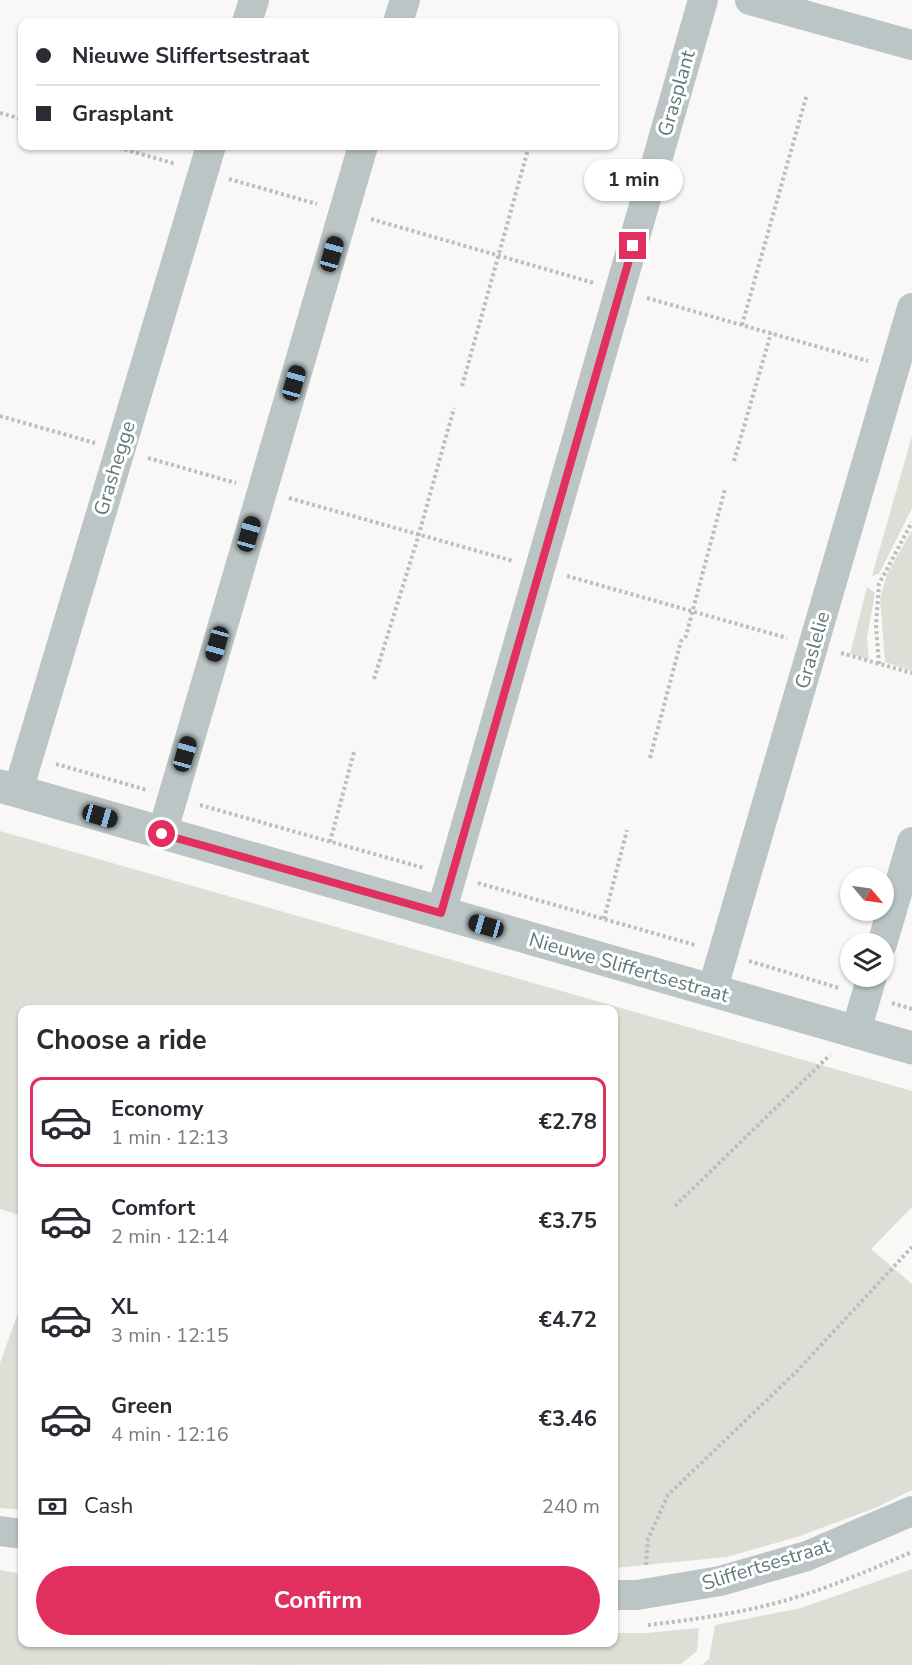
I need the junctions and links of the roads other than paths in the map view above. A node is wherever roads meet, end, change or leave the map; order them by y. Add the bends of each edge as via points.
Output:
1 (254, 0) edge
2 (405, 0) edge
3 (703, 0) edge
4 (750, 0) edge
5 (248, 18) edge
6 (399, 18) edge
7 (912, 45) edge
8 (362, 150) edge
9 (207, 159) edge
10 (912, 308) edge
11 (9, 789) edge
12 (162, 834) junction
13 (912, 842) edge
14 (441, 913) junction
15 (885, 933) edge
16 (868, 987) edge
17 (712, 991) junction
18 (844, 1042) junction
19 (912, 1048) edge
20 (912, 1511) edge
21 (0, 1531) edge
22 (18, 1533) edge
23 (626, 1595) edge

1 - 5 street
2 - 6 street
3 - 14 street, Grasplant
4 - 7 street
8 - 12 street
9 - 11 street, Grashegge via 120,450
10 - 17 street, Graslelie
11 - 12 street, Nieuwe Sliffertsestraat
12 - 14 street, Nieuwe Sliffertsestraat
13 - 15 street
14 - 17 street, Nieuwe Sliffertsestraat
16 - 18 street
17 - 18 street, Nieuwe Sliffertsestraat
18 - 19 street, Nieuwe Sliffertsestraat
20 - 23 street, Sliffertsestraat via 807,1556 720,1581
21 - 22 street

